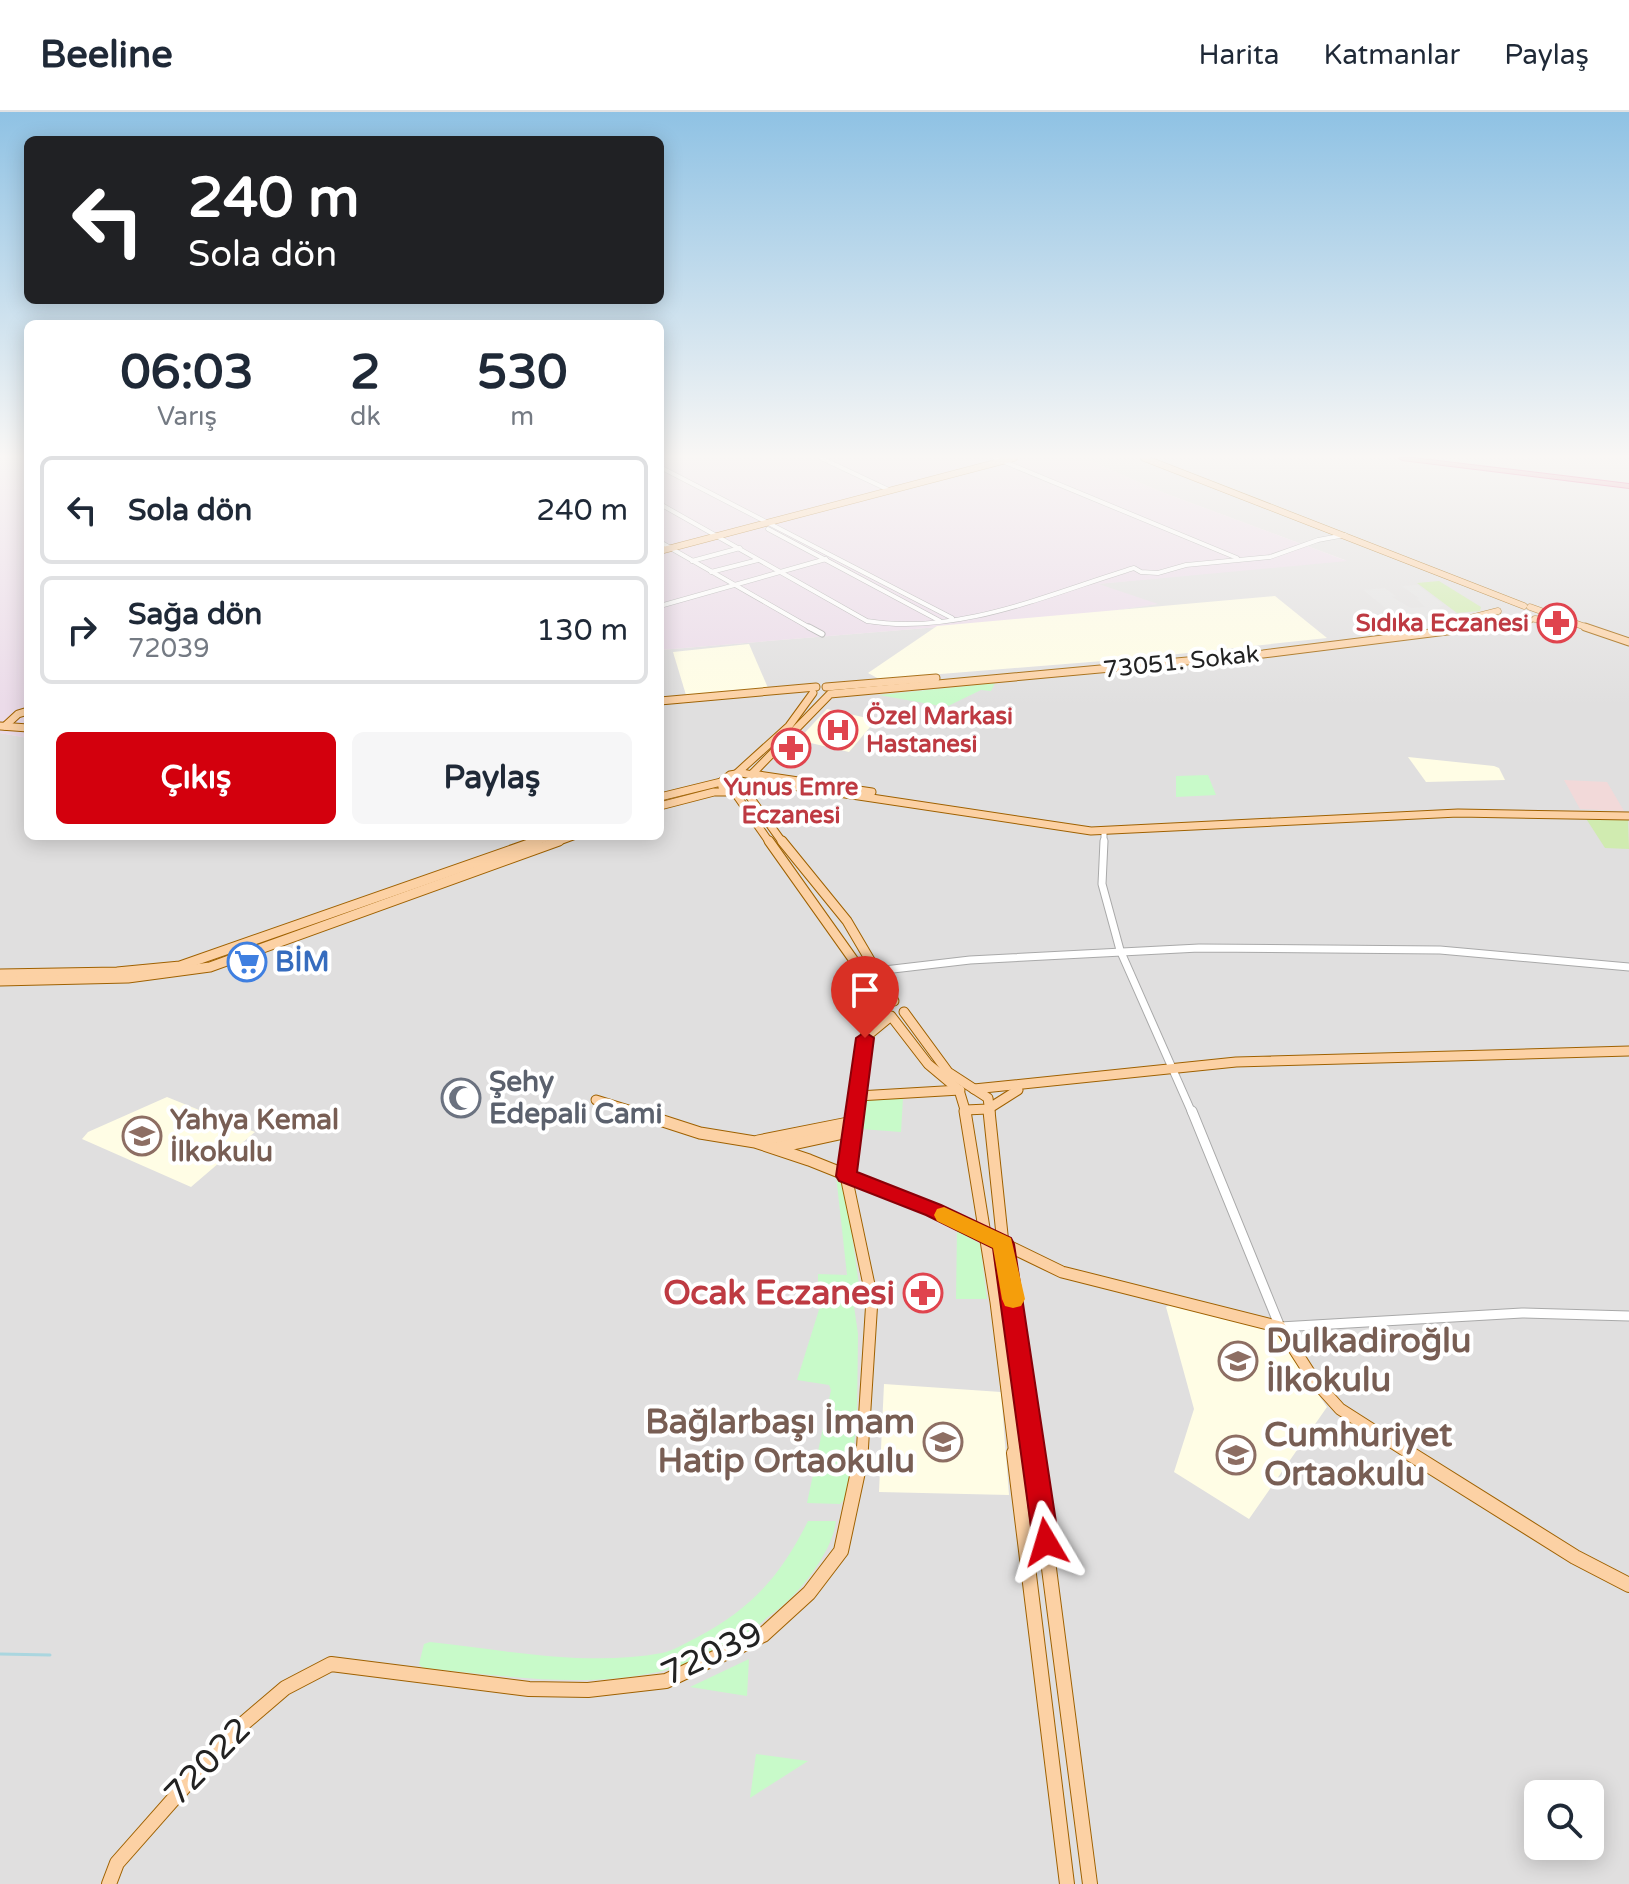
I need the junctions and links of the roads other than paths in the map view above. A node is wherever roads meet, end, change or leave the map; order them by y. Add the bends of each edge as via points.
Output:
1 (684, 541) edge
2 (694, 541) edge
3 (726, 541) edge
4 (793, 541) edge
5 (797, 541) edge
6 (1198, 541) edge
7 (1207, 541) edge
8 (1316, 541) edge
9 (1344, 541) edge
10 (1360, 541) edge
11 (664, 547) edge
12 (664, 547) edge
13 (664, 547) edge
14 (740, 548) junction
15 (1250, 558) junction
16 (826, 559) junction
17 (1241, 559) junction
18 (758, 560) junction
19 (692, 561) junction
20 (711, 572) junction
21 (782, 573) junction
22 (735, 586) junction
23 (664, 605) edge
24 (1527, 606) junction
25 (1499, 609) junction
26 (953, 619) junction
27 (1533, 620) junction
28 (940, 621) junction
29 (822, 634) dead end
30 (1629, 644) edge
31 (814, 690) junction
32 (828, 690) junction
33 (853, 692) junction
34 (791, 693) junction
35 (664, 702) edge
36 (664, 702) edge
37 (807, 702) junction
38 (822, 704) junction
39 (24, 712) edge
40 (2, 728) edge
41 (24, 731) edge
42 (736, 774) junction
43 (752, 774) junction
44 (721, 782) junction
45 (759, 788) junction
46 (732, 792) junction
47 (747, 793) junction
48 (664, 796) edge
49 (664, 805) edge
50 (1629, 816) edge
51 (1104, 830) junction
52 (540, 840) edge
53 (562, 840) edge
54 (1120, 950) junction
55 (1629, 967) edge
56 (876, 971) junction
57 (0, 974) edge
58 (0, 981) edge
59 (887, 1007) junction
60 (1629, 1051) edge
61 (1173, 1066) junction
62 (1033, 1085) junction
63 (973, 1089) junction
64 (959, 1090) junction
65 (858, 1096) junction
66 (596, 1100) dead end
67 (988, 1109) junction
68 (965, 1110) junction
69 (853, 1127) junction
70 (755, 1142) junction
71 (775, 1148) junction
72 (846, 1176) junction
73 (987, 1234) junction
74 (1003, 1244) junction
75 (1629, 1316) edge
76 (1280, 1327) junction
77 (1629, 1585) edge
78 (331, 1664) joint
79 (109, 1884) edge
80 (1067, 1884) edge
81 (1090, 1884) edge

1 - 11 main road
2 - 12 main road
3 - 14 street
4 - 16 street
5 - 26 street
6 - 17 street
7 - 15 street
8 - 15 street via 1270,557
9 - 25 main road via 1482,591
10 - 24 main road
13 - 19 street
14 - 18 street
14 - 19 street
15 - 17 street
16 - 21 street
16 - 28 street
17 - 26 street via 1158,573 1134,568
18 - 20 street
18 - 21 street
19 - 20 street
20 - 22 street
21 - 22 street
21 - 28 street via 871,622
22 - 23 street
22 - 29 street
24 - 25 main road
24 - 27 main road via 1540,615
24 - 30 main road
25 - 27 main road via 1511,618
25 - 32 main road via 1468,621 1319,642
26 - 28 street
27 - 30 main road via 1565,622
27 - 33 main road, 73051. Sokak via 1263,654
31 - 32 main road
31 - 34 main road
31 - 35 main road
31 - 37 main road
32 - 33 main road, 73051. Sokak
32 - 38 main road
33 - 38 main road
34 - 36 main road
34 - 37 main road via 807,697
37 - 42 main road via 789,726
38 - 43 main road
39 - 40 main road
40 - 41 main road
42 - 43 main road
42 - 44 main road
43 - 45 main road via 762,782
43 - 51 main road
44 - 46 main road
44 - 48 main road
45 - 47 main road
45 - 51 main road via 792,786
46 - 47 main road
46 - 49 main road
46 - 59 main road
47 - 56 main road via 847,921
50 - 51 main road via 1458,813
51 - 54 street via 1102,884
52 - 57 main road via 201,960 142,970
53 - 58 main road via 210,967 128,978
54 - 55 street via 1440,950
54 - 56 street
54 - 61 street
56 - 59 main road
59 - 63 main road via 904,1005 936,1059
59 - 64 main road via 928,1064
59 - 65 main road, 72039 via 869,1021
60 - 61 main road
61 - 62 main road
61 - 76 street
62 - 63 main road
62 - 67 main road
63 - 64 main road
63 - 67 main road via 988,1098
64 - 65 main road
64 - 68 main road
65 - 69 main road, 72039
66 - 70 main road via 700,1133
67 - 68 main road
67 - 74 main road
68 - 73 main road
69 - 70 main road
69 - 71 main road
69 - 72 main road, 72039
70 - 71 main road
71 - 72 main road
72 - 73 main road
72 - 78 main road, 72039 via 872,1299 861,1466 841,1551 809,1593 763,1635 666,1681 588,1690 529,1689
73 - 74 main road
73 - 80 main road
74 - 76 main road via 1062,1272
74 - 81 main road
75 - 76 street via 1522,1313
76 - 77 main road via 1340,1409 1575,1557
78 - 79 main road, 72022 via 285,1688 230,1735 117,1863

